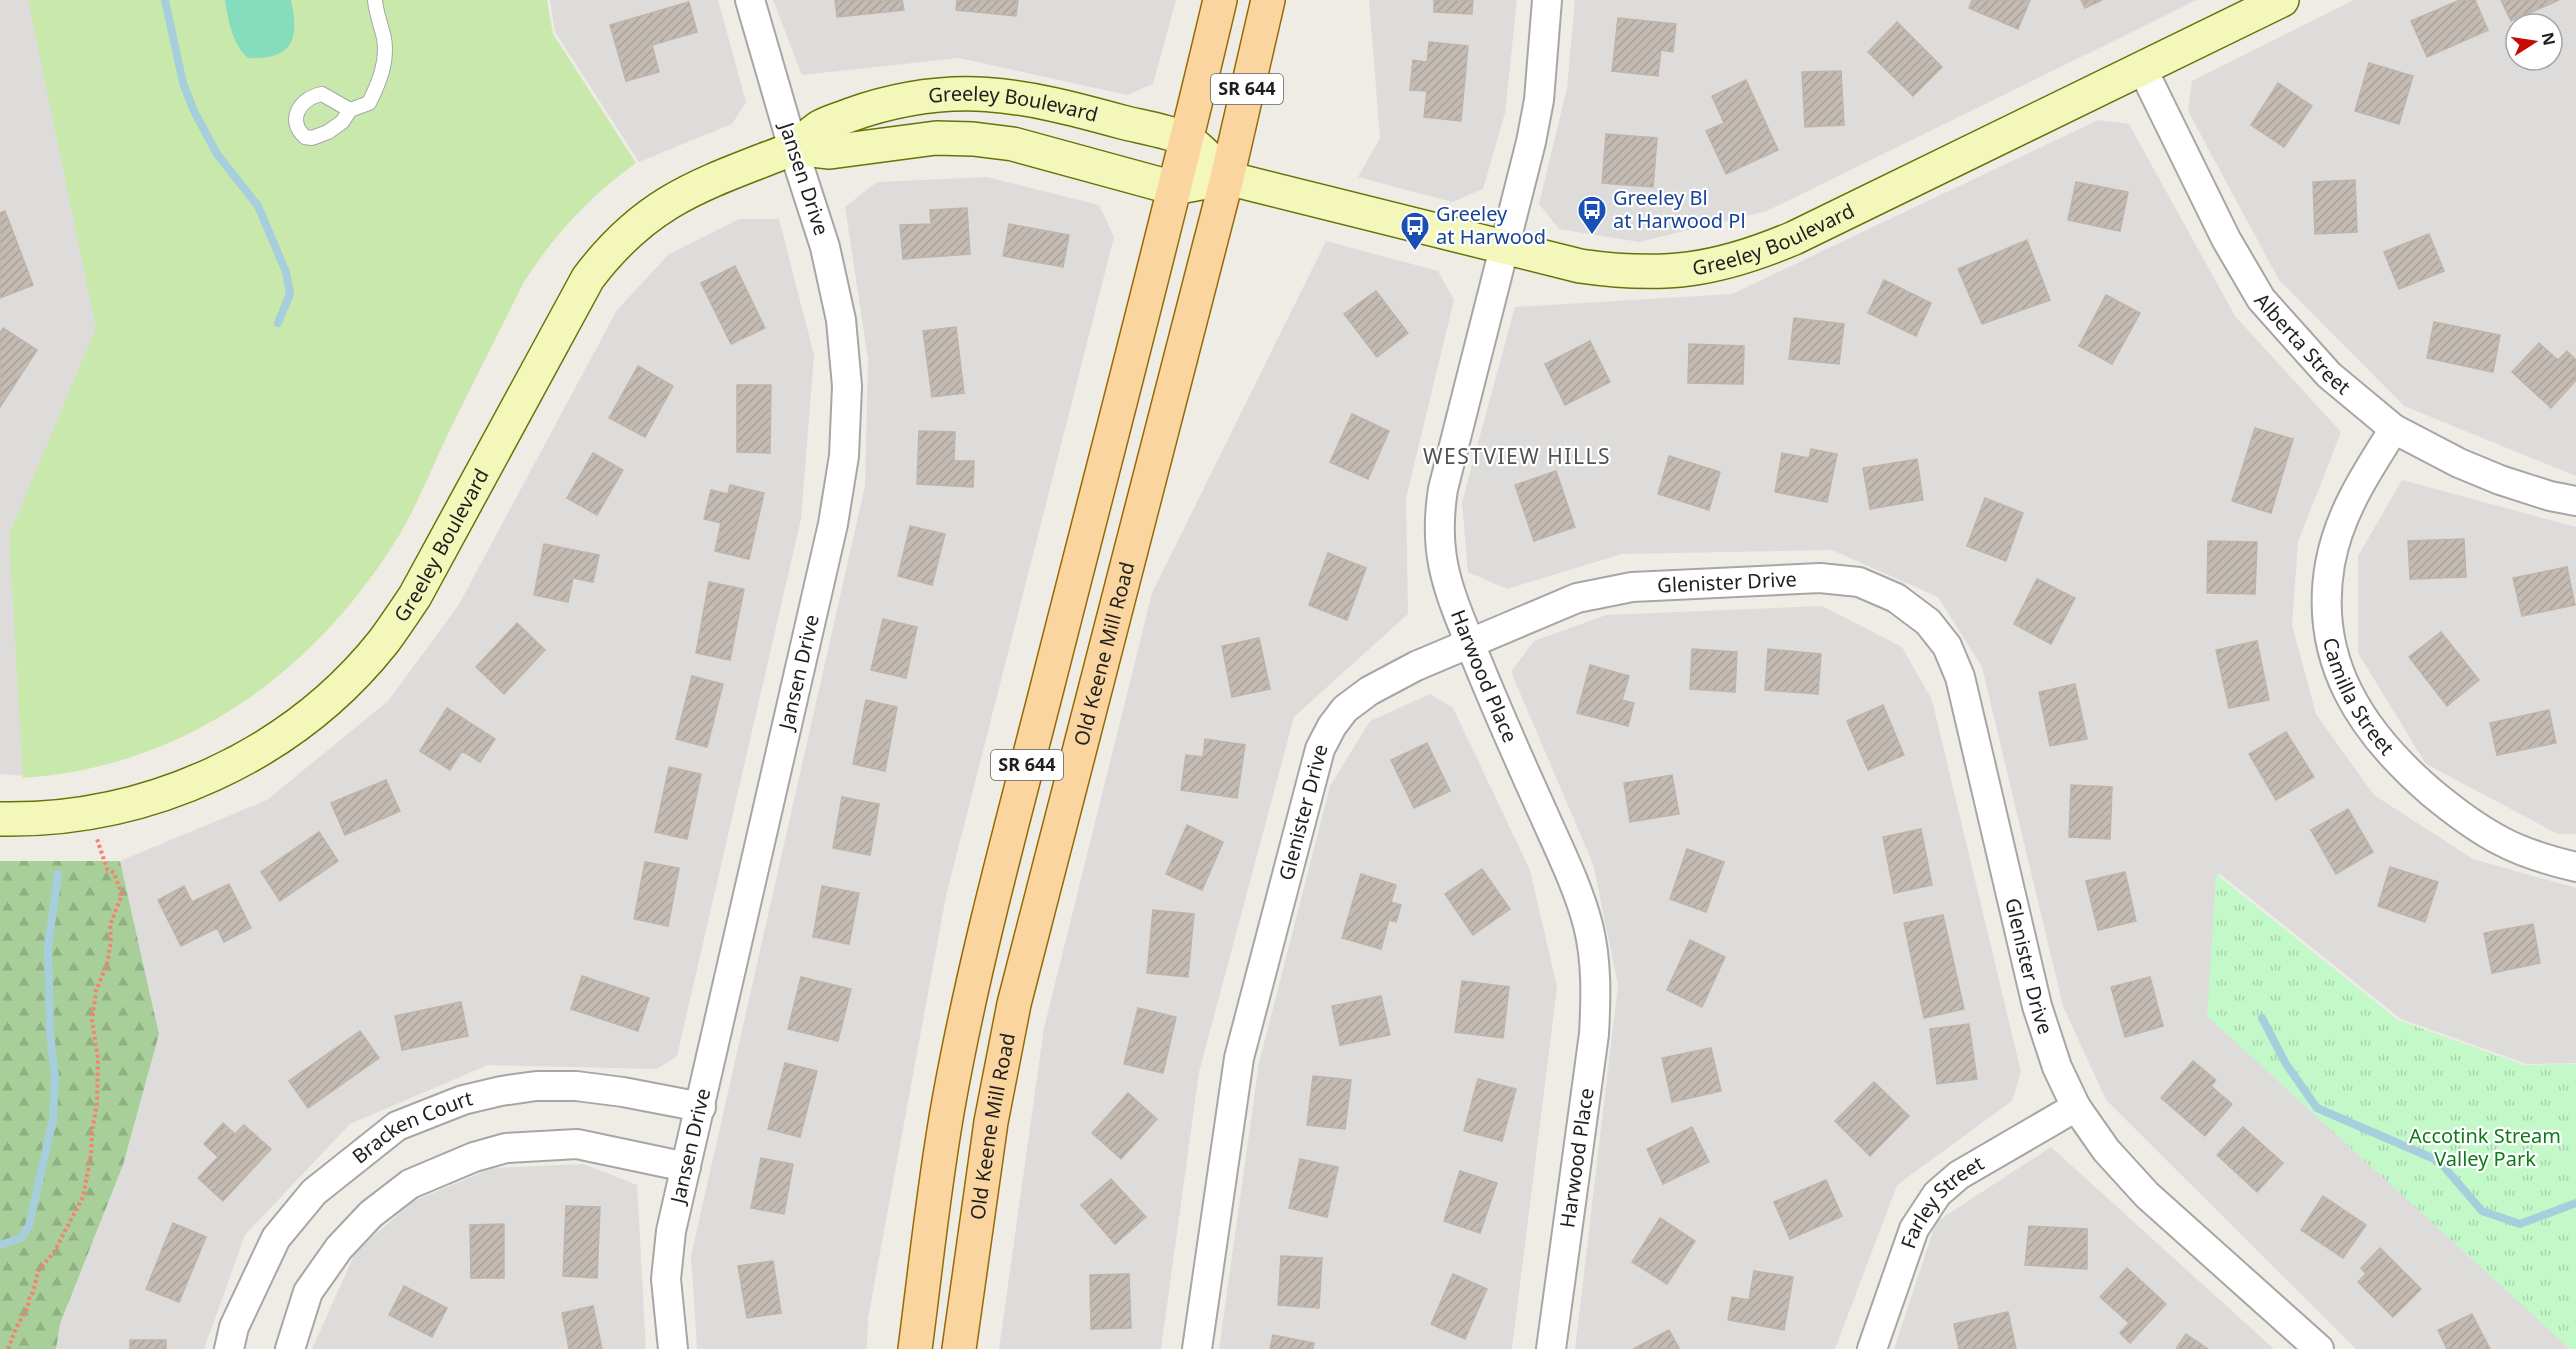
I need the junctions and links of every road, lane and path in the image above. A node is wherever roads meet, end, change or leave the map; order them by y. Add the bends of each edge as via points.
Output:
1 (375, 0) edge
2 (750, 0) edge
3 (1220, 0) edge
4 (1268, 0) edge
5 (1547, 0) edge
6 (2282, 0) edge
7 (2142, 68) junction
8 (350, 110) dead end
9 (1187, 140) junction
10 (793, 148) junction
11 (1227, 178) junction
12 (1174, 188) junction
13 (1504, 248) junction
14 (2394, 429) junction
15 (2576, 501) edge
16 (1470, 642) junction
17 (88, 813) junction
18 (0, 819) edge
19 (2576, 867) edge
20 (701, 1107) junction
21 (2076, 1107) junction
22 (686, 1167) junction
23 (8, 1349) edge
24 (229, 1349) edge
25 (290, 1349) edge
26 (673, 1349) edge
27 (915, 1349) edge
28 (959, 1349) edge
29 (1197, 1349) edge
30 (1551, 1349) edge
31 (1872, 1349) edge
32 (2319, 1349) edge

1 - 8 lane via 384,42 383,69 369,103
2 - 10 street, Jansen Drive
3 - 9 main road, SR 644
4 - 11 main road, Old Keene Mill Road / SR 644
5 - 13 street, Harwood Place via 1539,100
6 - 7 street, Greeley Boulevard
7 - 13 street, Greeley Boulevard via 1794,238 1728,263 1680,271 1623,272
7 - 14 street, Alberta Street via 2226,239 2261,299 2329,375
9 - 10 street, Greeley Boulevard via 1011,95 939,94 850,115 821,127
9 - 11 street, Greeley Boulevard
9 - 12 main road, SR 644
10 - 12 street, Greeley Boulevard via 830,152 936,138 973,139 1013,144
10 - 17 street, Greeley Boulevard via 683,193 644,219 603,258 574,302 415,596 383,641 339,688 281,737 227,769 154,797
10 - 20 street, Jansen Drive via 825,247 842,320 847,386 844,456 833,524
11 - 12 street, Greeley Boulevard
11 - 13 street, Greeley Boulevard
11 - 28 main road, Old Keene Mill Road / SR 644 via 1014,1004 991,1122
12 - 27 main road, SR 644 via 973,986 929,1226
13 - 16 street, Harwood Place via 1438,515 1443,574
14 - 15 street, Alberta Street via 2500,480
14 - 19 street, Camilla Street via 2352,499 2330,564 2328,613 2343,681 2356,708 2386,750 2460,816 2505,843 2545,860
16 - 21 street, Glenister Drive via 1577,598 1632,587 1820,578 1859,582 1896,597 1928,622 1941,638 1960,677 2037,1006 2057,1067
16 - 29 street, Glenister Drive via 1369,691 1345,710 1320,749 1239,1058
16 - 30 street, Harwood Place via 1575,885 1594,958 1594,1034
17 - 18 street, Greeley Boulevard
17 - 23 path via 107,869 114,873 122,895 110,925 107,964 96,991 92,1020 98,1059 91,1155 83,1197 54,1252 38,1271 28,1307
20 - 22 street, Jansen Drive
20 - 24 street, Bracken Court via 611,1090 536,1086 463,1100 397,1126 314,1192 276,1238 234,1327
21 - 31 street, Farley Street via 1959,1175 1937,1194 1914,1230
21 - 32 street, Glenister Drive via 2106,1150 2147,1195
22 - 25 street via 577,1144 506,1148 474,1156 410,1184 371,1214 339,1248 308,1292
22 - 26 street, Jansen Drive via 671,1231 666,1279

